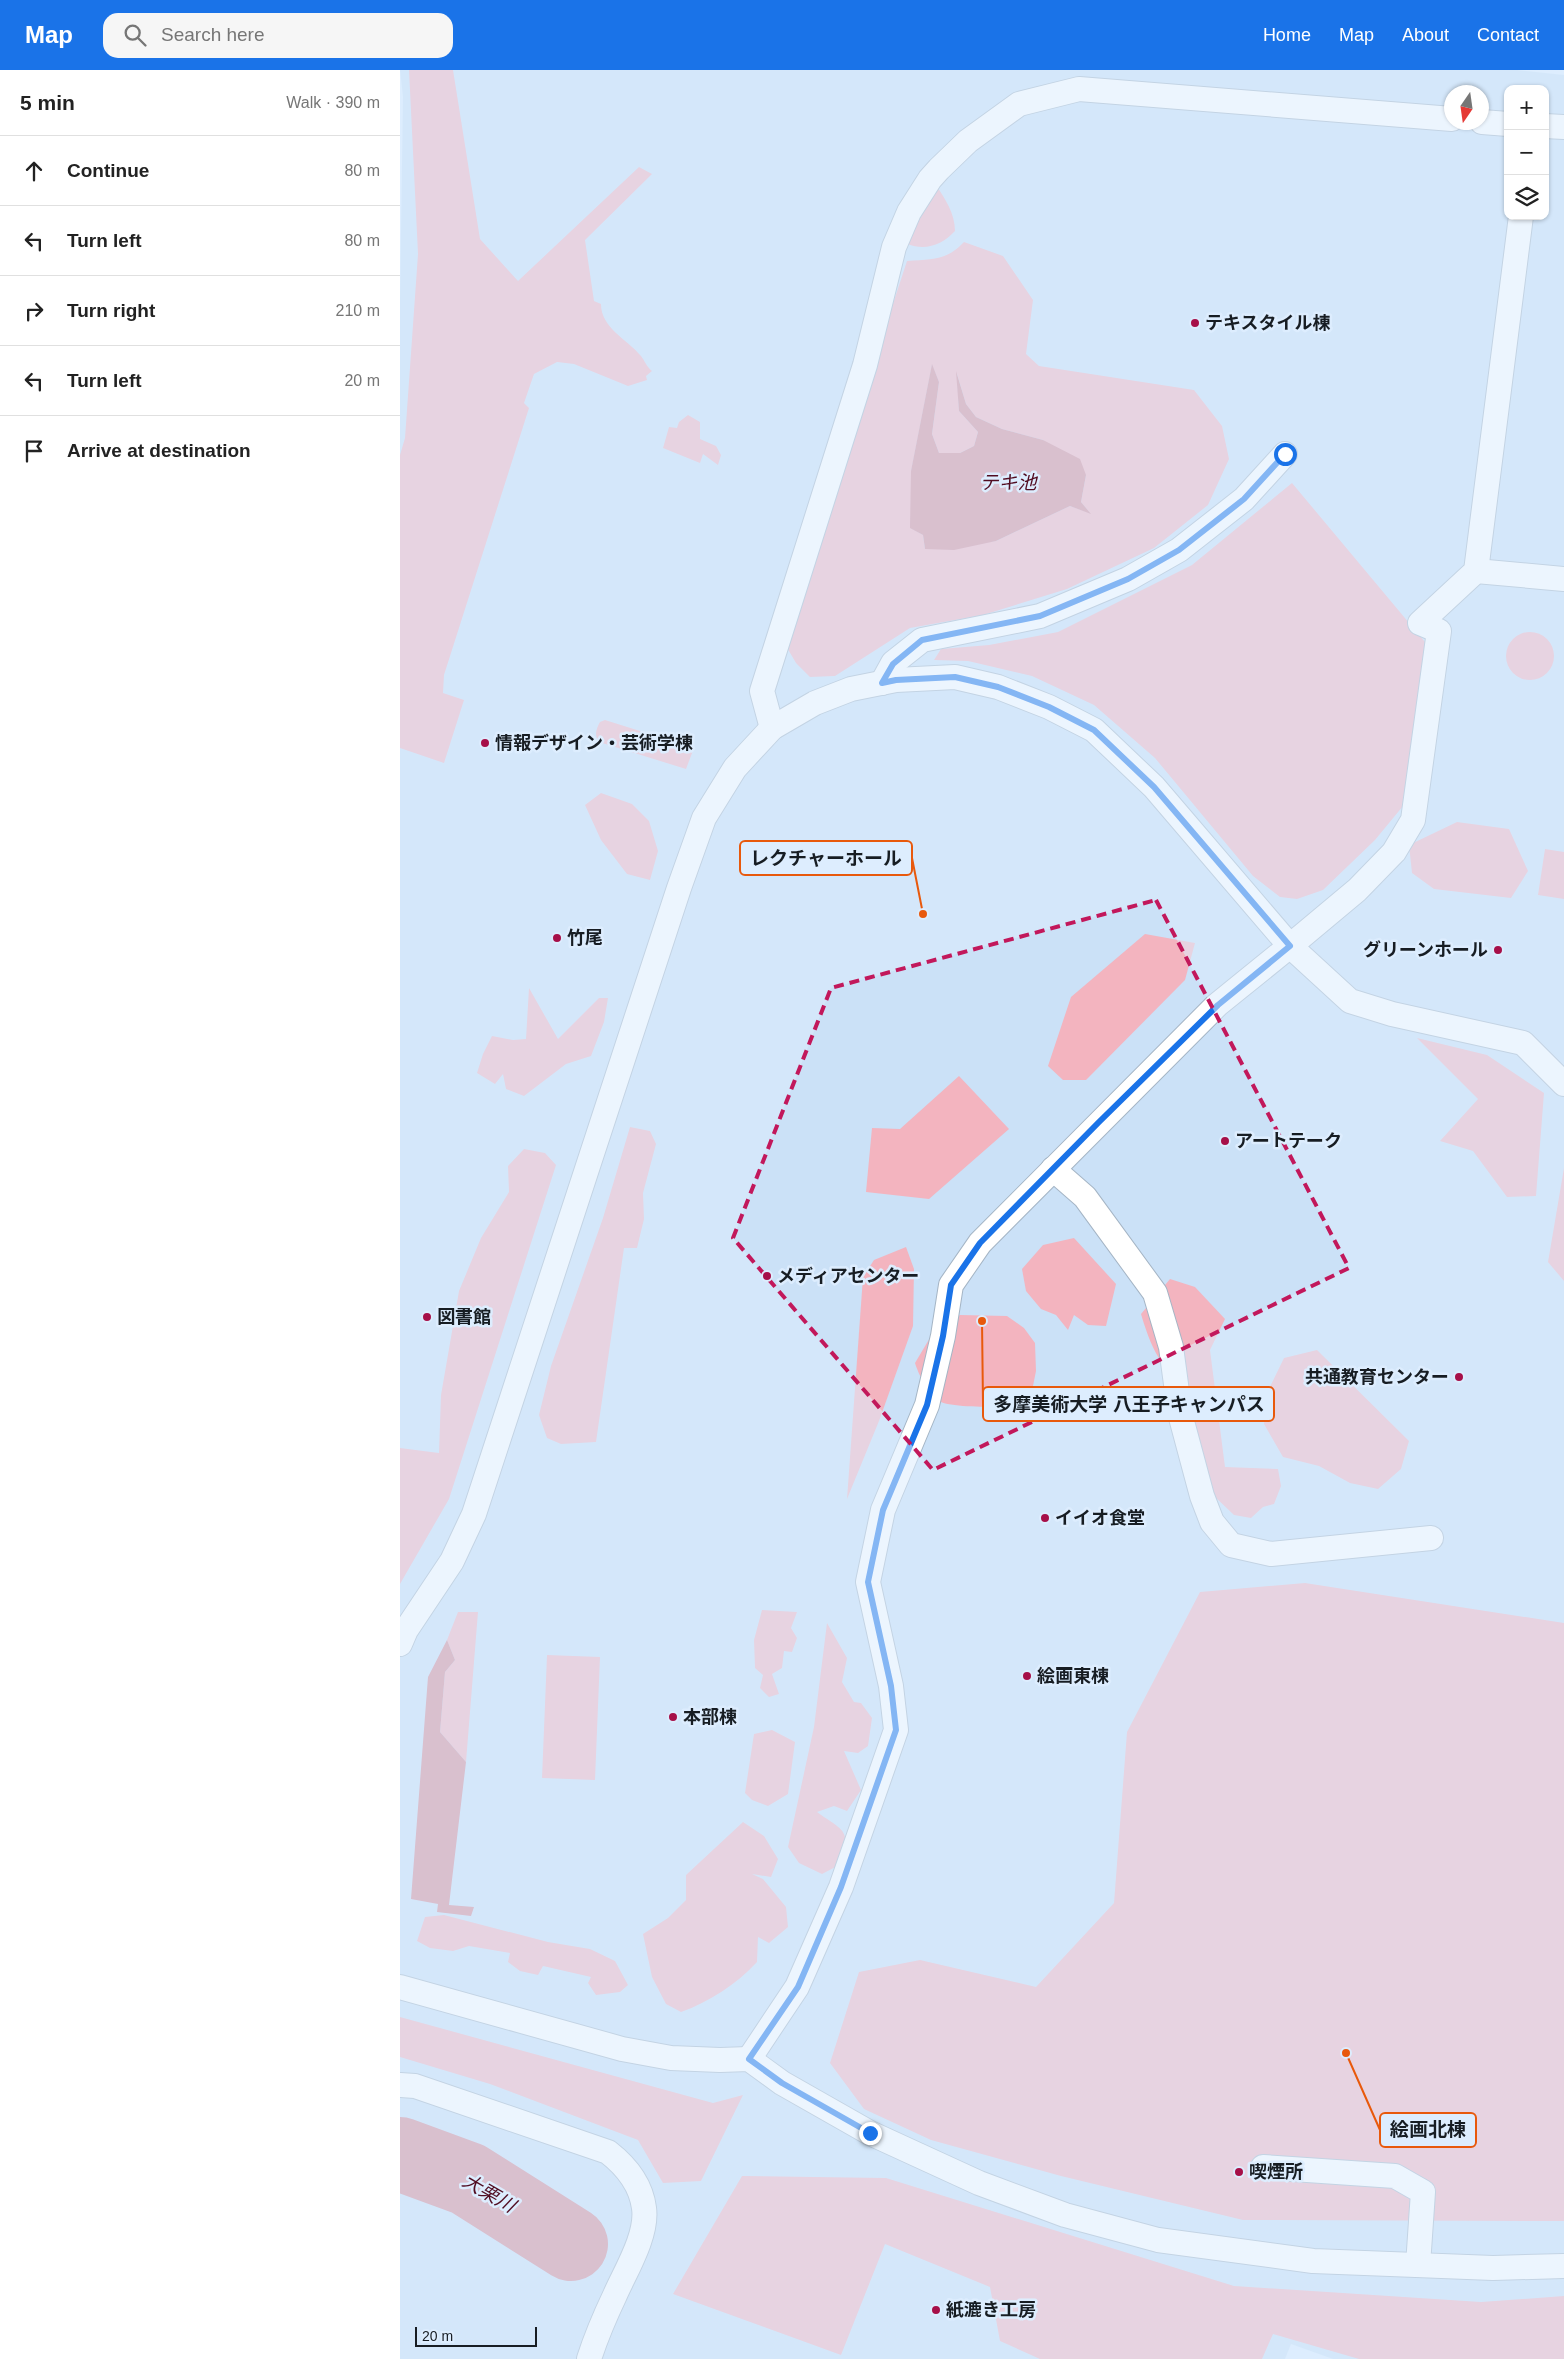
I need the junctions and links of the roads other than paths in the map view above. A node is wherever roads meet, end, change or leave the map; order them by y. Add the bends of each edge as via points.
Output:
1 (1444, 118) edge
2 (1489, 123) edge
3 (1504, 124) edge
4 (1549, 126) edge
5 (1564, 127) edge
6 (1520, 220) edge
7 (1285, 454) dead end
8 (1476, 570) junction
9 (1564, 579) edge
10 (882, 683) junction
11 (772, 728) junction
12 (1290, 946) junction
13 (1564, 1084) edge
14 (1053, 1169) junction
15 (1430, 1538) dead end
16 (400, 1644) edge
17 (400, 1987) edge
18 (749, 2059) junction
19 (400, 2085) edge
20 (1263, 2167) dead end
21 (1418, 2265) junction
22 (1564, 2266) edge
23 (589, 2359) edge

1 - 11 lane via 1079,90 1019,104 968,141 930,178 894,247 865,364 762,691
2 - 3 lane
4 - 5 lane
6 - 8 lane
7 - 10 lane via 1244,499 1179,550 1137,574 1040,616 922,640 893,664
8 - 9 lane
8 - 12 lane via 1420,623 1439,631 1413,820 1394,852 1357,890
10 - 11 lane via 851,689 815,703
10 - 12 lane via 955,677 998,687 1049,707 1094,730 1154,787
11 - 16 lane via 735,768 701,826 474,1514 452,1561
12 - 13 lane via 1350,1001 1392,1014 1523,1042
12 - 14 lane via 1218,1005
14 - 15 lane via 1085,1197 1155,1293 1171,1347 1180,1414 1202,1496 1212,1522 1231,1545 1271,1554
14 - 18 lane via 980,1243 951,1285 927,1405 883,1510 868,1582 891,1686 896,1730 841,1887 798,1987
17 - 18 lane via 622,2049 671,2058
18 - 21 lane via 782,2083 870,2133 979,2183 1065,2215 1168,2242 1313,2261
19 - 23 lane via 415,2086 608,2152 622,2162 635,2180 644,2209 643,2224 634,2256
20 - 21 lane via 1395,2176 1423,2192
21 - 22 lane

